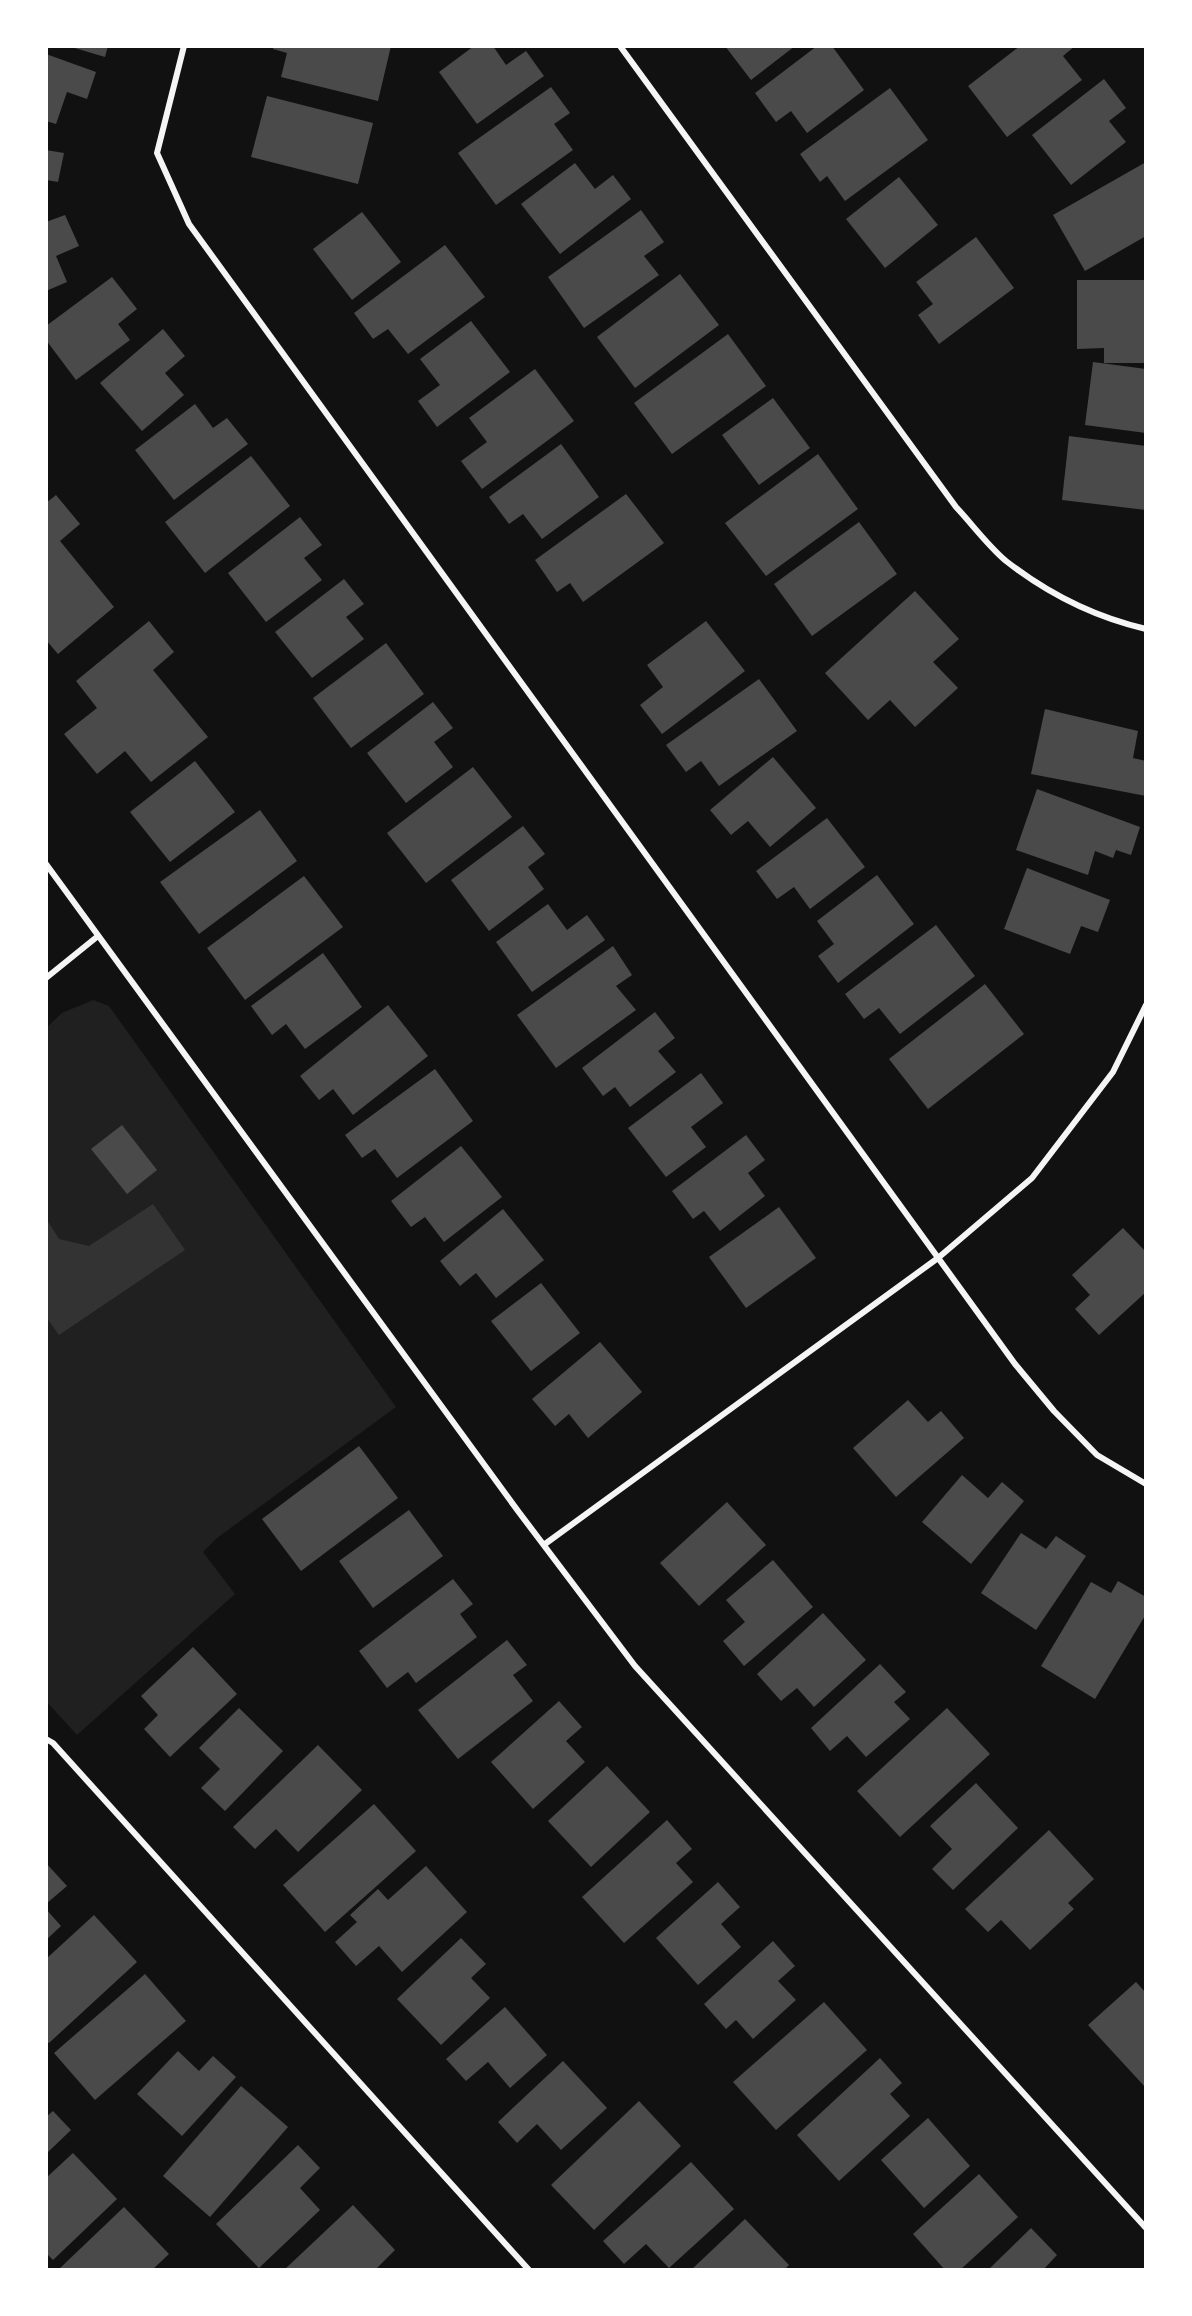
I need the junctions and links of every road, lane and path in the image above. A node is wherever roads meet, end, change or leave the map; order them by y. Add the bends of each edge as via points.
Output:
1 (184, 46) edge
2 (620, 46) edge
3 (1146, 629) edge
4 (46, 864) edge
5 (98, 936) junction
6 (46, 978) edge
7 (1146, 1005) edge
8 (938, 1258) junction
9 (1146, 1484) edge
10 (545, 1544) junction
11 (46, 1739) edge
12 (1145, 2226) edge
13 (529, 2270) edge

1 - 8 street via 157,153 189,224
2 - 3 street via 956,507 1005,560 1059,597 1120,623
4 - 5 street
5 - 6 street
5 - 10 street
7 - 8 street via 1113,1072 1032,1178
8 - 9 street via 1054,1411 1097,1455
8 - 10 street
10 - 12 street via 635,1666
11 - 13 street

